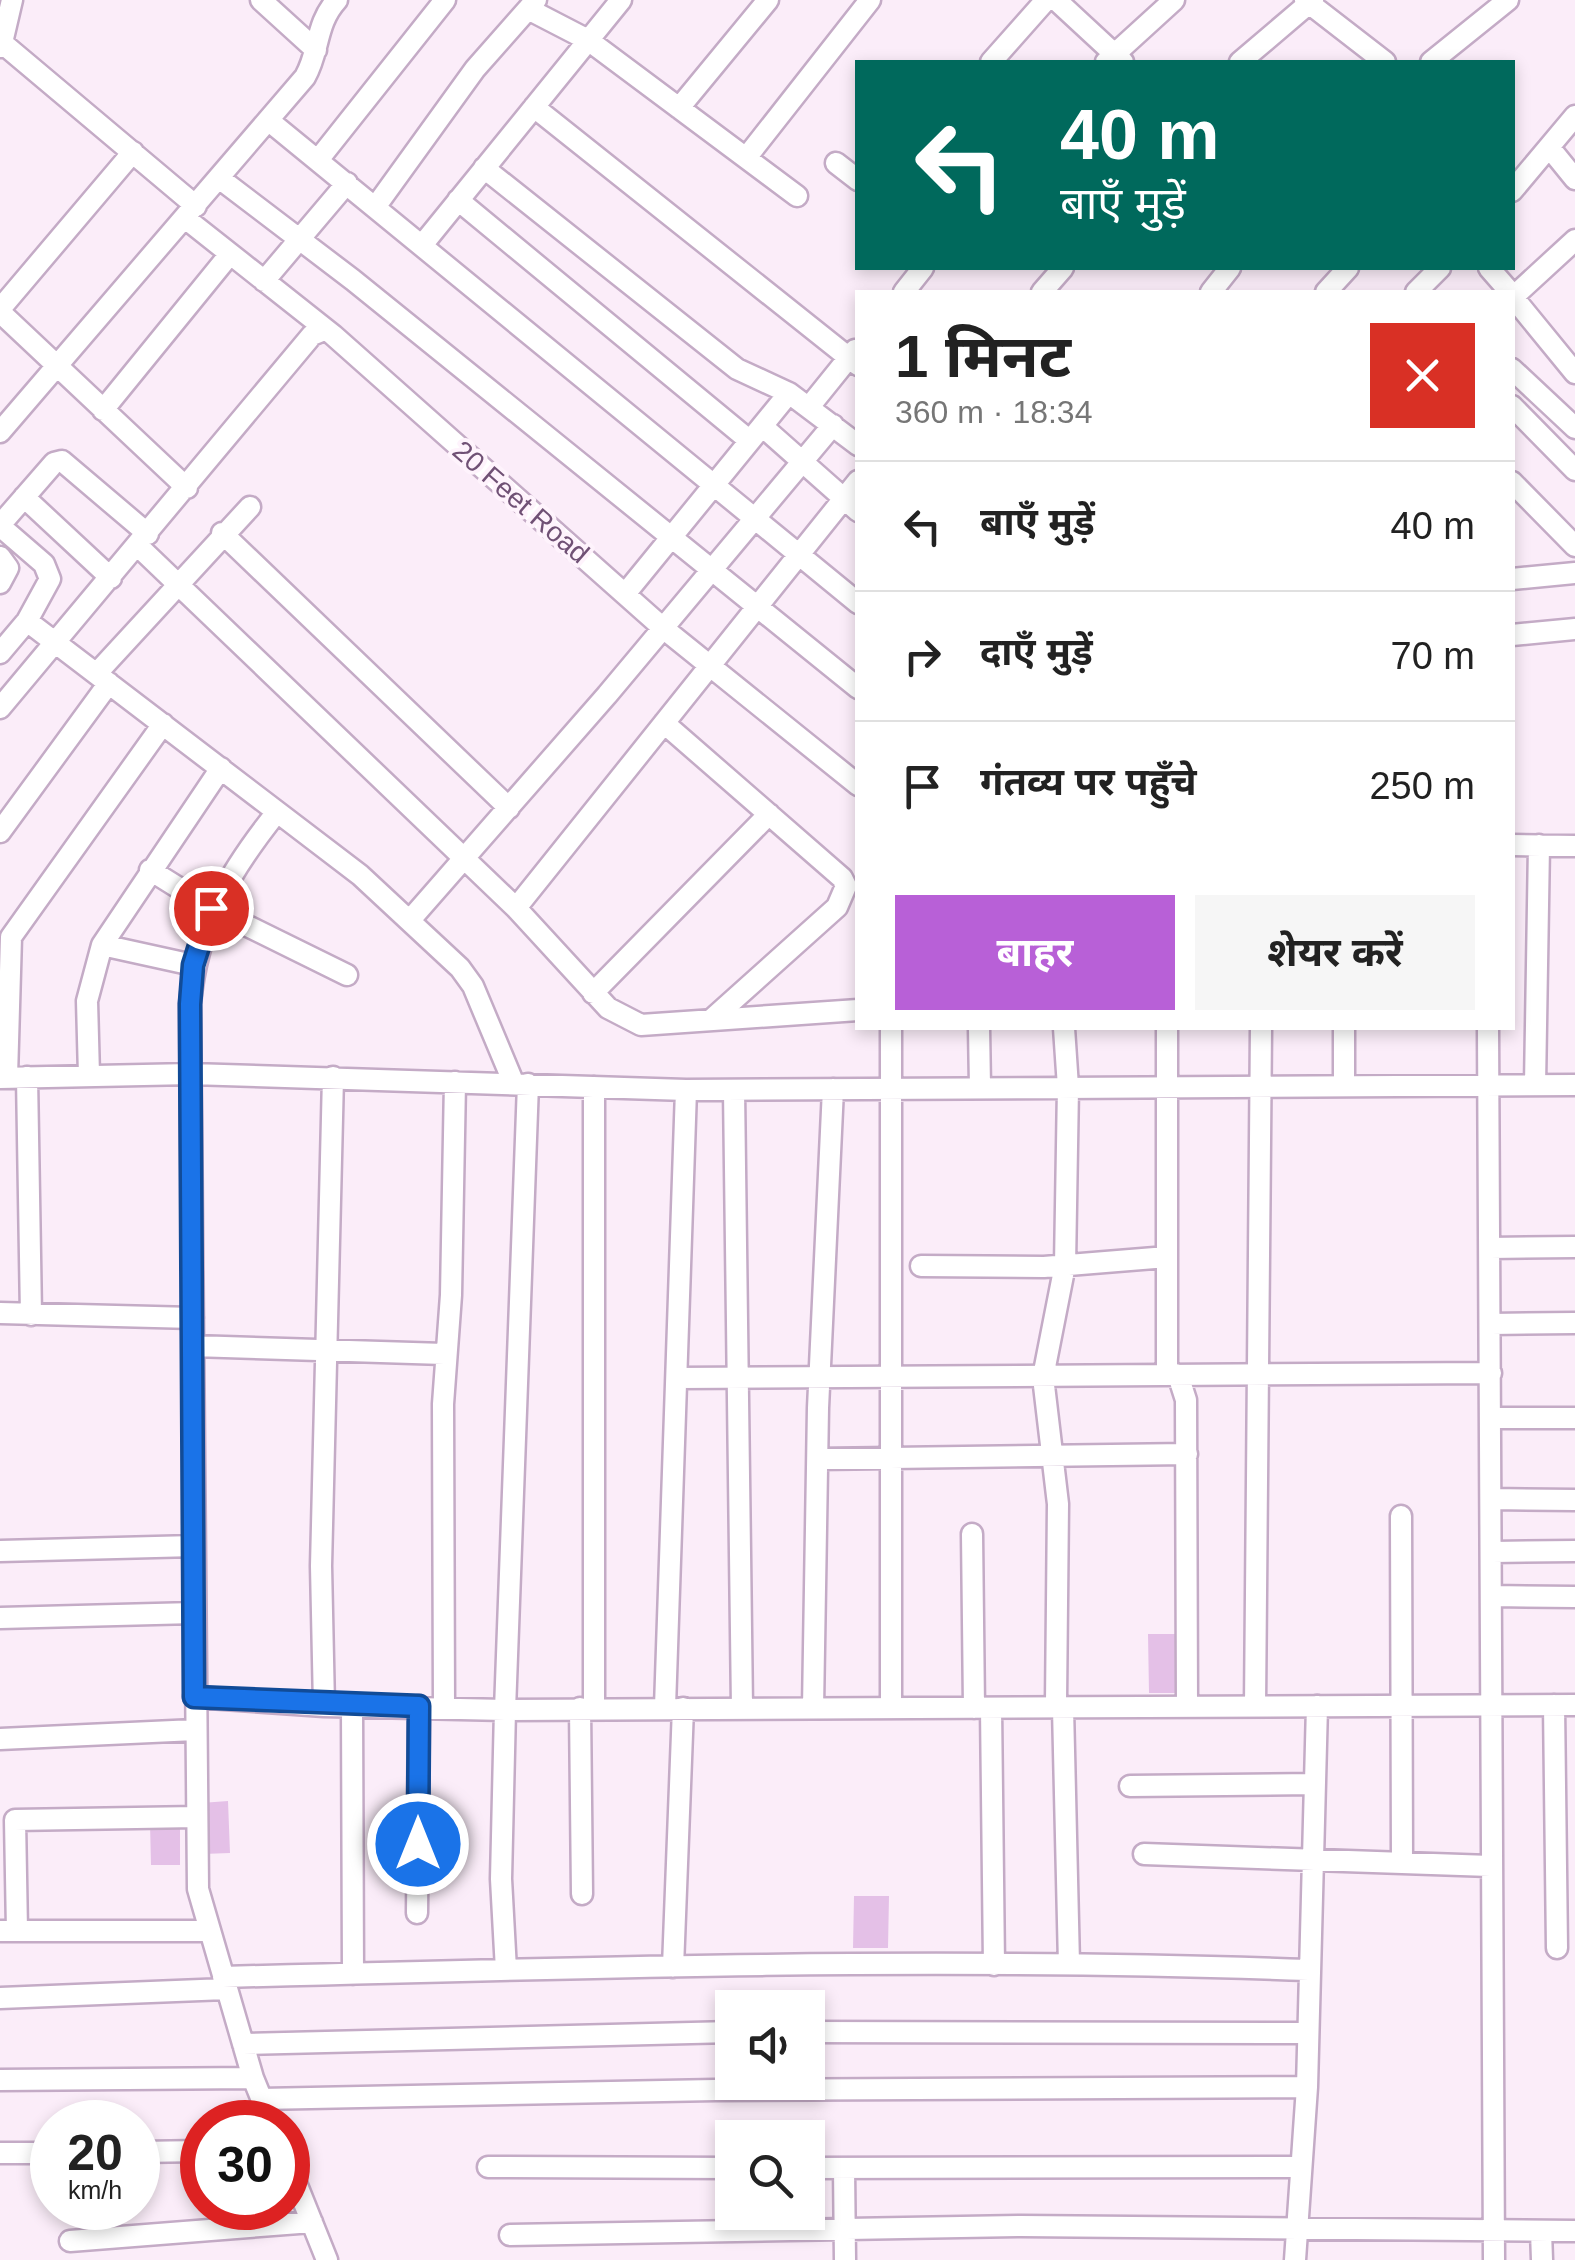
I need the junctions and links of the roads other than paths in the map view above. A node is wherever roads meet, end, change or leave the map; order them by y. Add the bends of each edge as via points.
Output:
1 (12, 0) edge
2 (261, 0) edge
3 (337, 0) edge
4 (446, 0) edge
5 (621, 0) edge
6 (768, 0) edge
7 (870, 0) edge
8 (1046, 0) edge
9 (1056, 0) edge
10 (1174, 0) edge
11 (1508, 0) edge
12 (1309, 1) edge
13 (532, 4) edge
14 (588, 40) junction
15 (0, 47) edge
16 (316, 50) junction
17 (994, 60) edge
18 (1115, 60) edge
19 (1244, 60) edge
20 (1383, 60) edge
21 (1434, 60) edge
22 (534, 107) junction
23 (679, 108) junction
24 (1575, 116) edge
25 (268, 120) junction
26 (1549, 147) junction
27 (132, 152) junction
28 (746, 158) junction
29 (318, 160) junction
30 (836, 163) dead end
31 (484, 168) junction
32 (219, 178) junction
33 (855, 178) edge
34 (1575, 179) edge
35 (347, 183) junction
36 (1515, 187) edge
37 (797, 196) dead end
38 (458, 200) junction
39 (376, 206) junction
40 (190, 212) junction
41 (299, 238) junction
42 (423, 244) junction
43 (1573, 247) edge
44 (230, 254) junction
45 (921, 270) edge
46 (1061, 270) edge
47 (1228, 270) edge
48 (1346, 270) edge
49 (1492, 270) edge
50 (264, 282) junction
51 (906, 290) edge
52 (1044, 290) edge
53 (1213, 290) edge
54 (1328, 290) edge
55 (1508, 290) edge
56 (1515, 293) edge
57 (1515, 299) edge
58 (0, 311) edge
59 (324, 330) junction
60 (855, 357) edge
61 (58, 367) junction
62 (1515, 372) edge
63 (1575, 373) edge
64 (790, 393) junction
65 (809, 407) junction
66 (1515, 409) edge
67 (103, 410) junction
68 (833, 424) junction
69 (1575, 428) edge
70 (0, 432) edge
71 (756, 433) junction
72 (855, 442) edge
73 (802, 460) junction
74 (1575, 470) edge
75 (1515, 485) edge
76 (713, 486) junction
77 (187, 488) junction
78 (24, 497) junction
79 (853, 497) edge
80 (250, 507) dead end
81 (753, 520) junction
82 (0, 525) edge
83 (222, 533) junction
84 (672, 537) junction
85 (143, 540) junction
86 (1575, 546) edge
87 (798, 555) junction
88 (0, 556) edge
89 (712, 569) junction
90 (1575, 573) edge
91 (1515, 577) edge
92 (111, 578) junction
93 (0, 583) edge
94 (177, 583) junction
95 (625, 594) junction
96 (855, 600) edge
97 (757, 607) junction
98 (27, 620) junction
99 (663, 628) junction
100 (1575, 629) edge
101 (1515, 634) edge
102 (56, 642) junction
103 (0, 653) edge
104 (710, 666) junction
105 (103, 678) junction
106 (855, 686) edge
107 (0, 708) edge
108 (664, 723) junction
109 (163, 724) junction
110 (221, 768) junction
111 (855, 783) edge
112 (508, 808) junction
113 (278, 812) junction
114 (769, 814) junction
115 (0, 832) edge
116 (1515, 845) edge
117 (1539, 845) junction
118 (1575, 846) edge
119 (463, 859) junction
120 (150, 870) junction
121 (211, 908) junction
122 (516, 908) junction
123 (410, 920) junction
124 (102, 944) junction
125 (193, 965) junction
126 (347, 975) dead end
127 (593, 992) junction
128 (855, 1010) edge
129 (712, 1020) junction
130 (891, 1030) edge
131 (980, 1030) edge
132 (1064, 1030) edge
133 (1167, 1030) edge
134 (1262, 1030) edge
135 (1344, 1030) edge
136 (1488, 1030) edge
137 (192, 1074) junction
138 (90, 1076) junction
139 (11, 1077) edge
140 (333, 1077) junction
141 (456, 1082) junction
142 (521, 1084) junction
143 (1489, 1085) junction
144 (1535, 1085) junction
145 (1575, 1085) edge
146 (1068, 1086) junction
147 (1168, 1086) junction
148 (1262, 1086) junction
149 (1344, 1086) junction
150 (594, 1087) junction
151 (980, 1087) junction
152 (833, 1088) junction
153 (889, 1088) junction
154 (686, 1090) junction
155 (734, 1090) junction
156 (1575, 1247) edge
157 (1490, 1248) junction
158 (1167, 1257) junction
159 (1066, 1265) junction
160 (921, 1266) dead end
161 (0, 1312) edge
162 (31, 1314) junction
163 (192, 1318) junction
164 (1491, 1324) junction
165 (1575, 1324) edge
166 (193, 1346) junction
167 (326, 1349) junction
168 (444, 1354) junction
169 (1492, 1373) junction
170 (1258, 1375) junction
171 (1042, 1376) junction
172 (1178, 1376) junction
173 (678, 1378) junction
174 (820, 1378) junction
175 (889, 1378) junction
176 (740, 1379) junction
177 (1492, 1418) junction
178 (1575, 1418) edge
179 (1054, 1454) junction
180 (1186, 1454) junction
181 (891, 1457) junction
182 (818, 1459) junction
183 (1492, 1499) junction
184 (1575, 1500) edge
185 (1400, 1516) dead end
186 (972, 1534) dead end
187 (194, 1546) junction
188 (0, 1551) edge
189 (1575, 1551) edge
190 (1493, 1552) junction
191 (1493, 1596) junction
192 (1575, 1597) edge
193 (194, 1613) junction
194 (0, 1618) edge
195 (194, 1697) junction
196 (1489, 1705) junction
197 (1565, 1705) edge
198 (324, 1706) junction
199 (352, 1706) junction
200 (419, 1706) junction
201 (444, 1706) junction
202 (1255, 1706) junction
203 (1317, 1706) junction
204 (1404, 1706) junction
205 (587, 1707) junction
206 (674, 1707) junction
207 (1187, 1707) junction
208 (742, 1708) junction
209 (813, 1708) junction
210 (890, 1708) junction
211 (982, 1708) junction
212 (1063, 1708) junction
213 (506, 1710) junction
214 (194, 1730) junction
215 (0, 1739) edge
216 (1314, 1784) junction
217 (1130, 1786) dead end
218 (196, 1817) junction
219 (1144, 1854) dead end
220 (1311, 1859) junction
221 (1402, 1863) junction
222 (1490, 1866) junction
223 (582, 1894) dead end
224 (417, 1913) dead end
225 (8, 1930) edge
226 (210, 1930) junction
227 (1557, 1948) dead end
228 (994, 1964) junction
229 (1069, 1964) junction
230 (673, 1966) junction
231 (506, 1970) junction
232 (1309, 1970) junction
233 (353, 1974) junction
234 (225, 1983) junction
235 (0, 1998) edge
236 (715, 2032) edge
237 (825, 2032) edge
238 (1307, 2032) junction
239 (243, 2044) junction
240 (253, 2078) junction
241 (0, 2080) edge
242 (1307, 2087) junction
243 (261, 2099) joint
244 (30, 2153) edge
245 (0, 2154) edge
246 (1300, 2167) junction
247 (488, 2168) dead end
248 (715, 2168) edge
249 (825, 2168) edge
250 (844, 2168) junction
251 (310, 2217) edge
252 (312, 2222) junction
253 (845, 2229) junction
254 (1299, 2230) junction
255 (1494, 2230) junction
256 (1540, 2230) junction
257 (1575, 2231) edge
258 (510, 2235) dead end
259 (70, 2241) dead end
260 (327, 2260) edge
261 (845, 2260) edge
262 (1295, 2260) edge
263 (1494, 2260) edge
264 (1542, 2260) edge

1 - 15 street
2 - 16 street
3 - 16 street via 324,14
4 - 29 street
5 - 14 street
6 - 23 street
7 - 28 street
8 - 17 street
9 - 18 street
10 - 18 street
11 - 21 street
12 - 19 street
12 - 20 street
13 - 14 street
13 - 39 street via 475,69
14 - 22 street
14 - 23 street
15 - 27 street, 20 Feet Road
16 - 25 street via 305,78
22 - 31 street
22 - 60 street
23 - 28 street
24 - 26 street
25 - 29 street
25 - 32 street
26 - 34 street
26 - 36 street
27 - 40 street, 20 Feet Road
27 - 58 street
28 - 37 street
29 - 35 street
30 - 33 street
31 - 38 street
31 - 64 street via 736,368
32 - 40 street
32 - 41 street
35 - 39 street
35 - 41 street
38 - 42 street
38 - 71 street
39 - 42 street
40 - 44 street, 20 Feet Road
40 - 61 street
41 - 50 street
41 - 84 street
42 - 76 street
43 - 56 street
44 - 50 street, 20 Feet Road
44 - 67 street
45 - 51 street
46 - 52 street
47 - 53 street
48 - 54 street
49 - 55 street
50 - 59 street, 20 Feet Road
57 - 63 street
58 - 61 street
59 - 77 street via 312,335
59 - 95 street, 20 Feet Road
60 - 65 street
61 - 67 street
61 - 70 street
62 - 69 street
64 - 65 street
64 - 71 street
65 - 68 street
66 - 74 street
67 - 77 street
68 - 72 street
68 - 73 street
71 - 73 street
71 - 76 street
73 - 79 street
73 - 81 street
75 - 86 street
76 - 81 street
76 - 84 street
77 - 85 street
78 - 82 street
78 - 85 street via 62,461
78 - 92 street
79 - 87 street
80 - 83 street
81 - 87 street
81 - 89 street
82 - 98 street via 49,571 48,588
83 - 94 street
83 - 112 street
84 - 89 street
84 - 95 street
85 - 92 street
85 - 94 street
87 - 96 street
87 - 97 street
88 - 93 street via 8,568
89 - 97 street
89 - 99 street
90 - 91 street
92 - 102 street
94 - 105 street
94 - 119 street
95 - 99 street, 20 Feet Road
97 - 104 street
97 - 106 street
98 - 102 street
98 - 103 street
99 - 104 street, 20 Feet Road
99 - 112 street
100 - 101 street
102 - 105 street
102 - 107 street
104 - 108 street
104 - 111 street, 20 Feet Road
105 - 109 street
105 - 115 street
108 - 114 street
108 - 122 street
109 - 110 street
109 - 139 street via 11,937
110 - 113 street
110 - 120 street
112 - 119 street
113 - 121 street
113 - 123 street
114 - 127 street
114 - 129 street via 842,878 844,895
116 - 117 street
117 - 118 street
117 - 144 street
119 - 122 street
119 - 123 street
120 - 121 street
120 - 124 street
121 - 125 street
121 - 126 street
122 - 127 street
123 - 142 street via 474,986
124 - 125 street
124 - 138 street via 87,1001
125 - 137 street
127 - 129 street via 641,1026
128 - 129 street
130 - 153 street
131 - 151 street
132 - 146 street
133 - 147 street
134 - 148 street
135 - 149 street
136 - 143 street
137 - 138 street
137 - 140 street
137 - 163 street
138 - 139 street
139 - 162 street
140 - 141 street
140 - 167 street
141 - 142 street
141 - 168 street
142 - 150 street
142 - 213 street
143 - 144 street
143 - 149 street
143 - 157 street
144 - 145 street
146 - 147 street
146 - 151 street
146 - 159 street
147 - 148 street
147 - 158 street
148 - 149 street
148 - 170 street
150 - 154 street
150 - 205 street
151 - 153 street
152 - 153 street
152 - 155 street
152 - 174 street
153 - 175 street
154 - 155 street
154 - 173 street
155 - 176 street
156 - 157 street
157 - 164 street
158 - 159 street
158 - 172 street via 1166,1372
159 - 160 street
159 - 171 street
161 - 162 street
162 - 163 street
163 - 166 street
164 - 165 street
164 - 169 street
166 - 167 street
166 - 187 street
167 - 168 street
167 - 198 street
168 - 201 street
169 - 170 street
169 - 177 street
170 - 172 street
170 - 202 street
171 - 172 street
171 - 175 street
171 - 179 street
172 - 180 street via 1186,1400
173 - 176 street
173 - 206 street
174 - 175 street
174 - 176 street
174 - 182 street
175 - 181 street
176 - 208 street
177 - 178 street
177 - 183 street
179 - 180 street
179 - 181 street
179 - 212 street via 1060,1575 1056,1702
180 - 207 street
181 - 182 street
181 - 210 street
182 - 209 street
183 - 184 street
183 - 190 street
185 - 204 street
186 - 211 street
187 - 188 street
187 - 193 street
189 - 190 street
190 - 191 street
191 - 192 street
191 - 196 street
193 - 194 street
193 - 195 street
195 - 198 street
195 - 214 street
196 - 197 street
196 - 204 street
196 - 222 street
197 - 227 street
198 - 199 street
199 - 200 street
199 - 233 street
200 - 201 street
200 - 224 street
201 - 213 street
202 - 203 street
202 - 207 street
203 - 204 street
203 - 216 street
204 - 221 street
205 - 206 street
205 - 213 street
205 - 223 street
206 - 208 street
206 - 230 street
207 - 212 street
208 - 209 street
209 - 210 street
210 - 211 street
211 - 212 street
211 - 228 street
212 - 229 street
213 - 231 street
214 - 215 street
214 - 218 street
216 - 217 street
216 - 220 street
218 - 225 street via 15,1820
218 - 226 street via 198,1889
219 - 220 street
220 - 221 street
220 - 232 street
221 - 222 street
222 - 255 street
225 - 226 street
226 - 234 street
228 - 229 street
228 - 230 street
229 - 232 street
230 - 231 street
231 - 233 street
232 - 238 street
233 - 234 street
234 - 235 street
234 - 239 street
236 - 239 street
237 - 238 street
238 - 242 street
239 - 240 street
240 - 241 street
240 - 243 street
242 - 243 street
242 - 246 street
244 - 245 street
246 - 250 street
246 - 254 street
247 - 248 street
249 - 250 street
250 - 253 street
251 - 252 street
252 - 259 street
252 - 260 street
253 - 254 street
253 - 258 street
253 - 261 street
254 - 255 street
254 - 262 street
255 - 256 street
255 - 263 street
256 - 257 street
256 - 264 street

